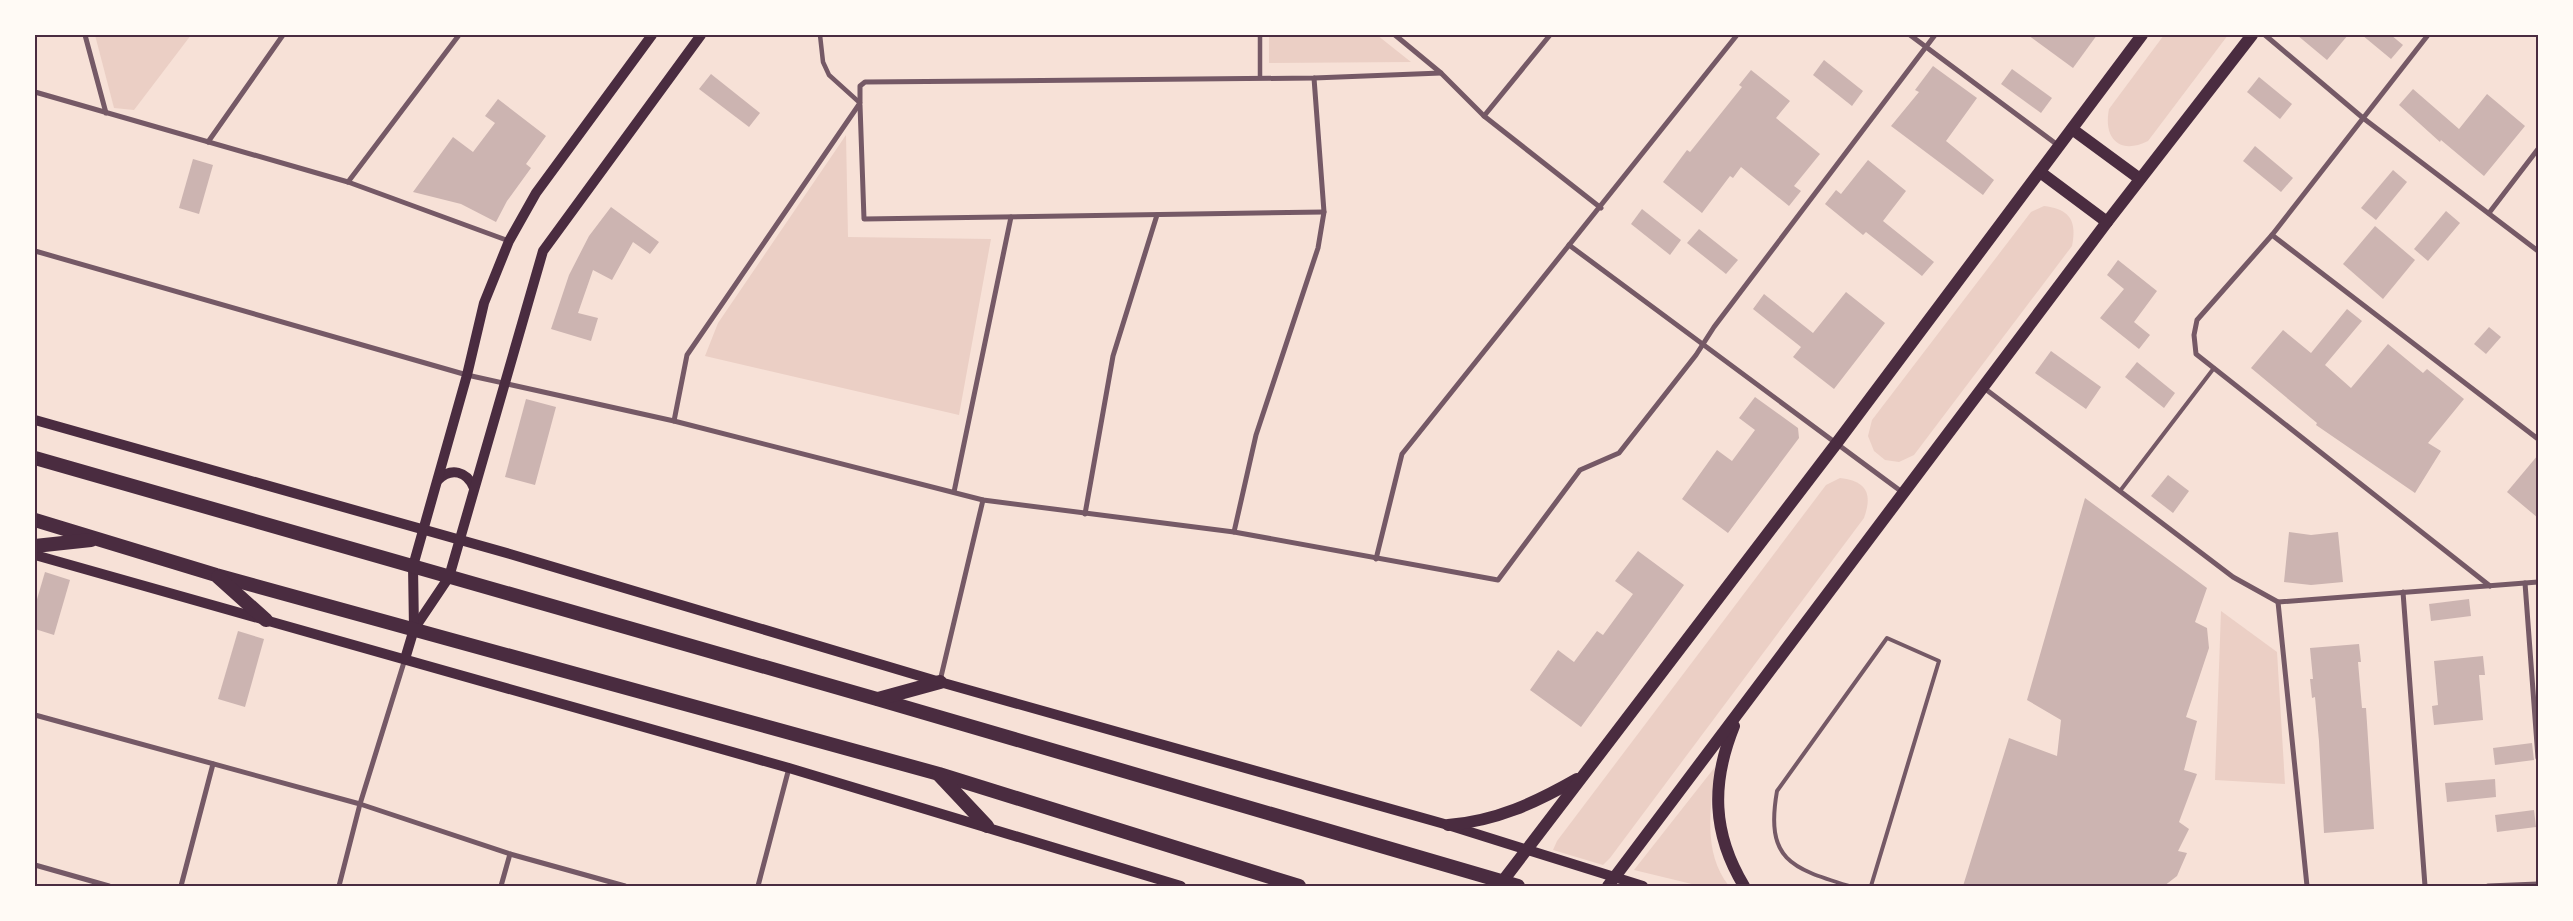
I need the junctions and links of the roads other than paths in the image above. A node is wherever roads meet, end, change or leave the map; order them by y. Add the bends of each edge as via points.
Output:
1 (85, 35) edge
2 (283, 35) edge
3 (458, 35) edge
4 (652, 35) edge
5 (701, 35) edge
6 (820, 35) edge
7 (1260, 35) edge
8 (1396, 35) edge
9 (1550, 35) edge
10 (1738, 35) edge
11 (1910, 35) edge
12 (1935, 35) edge
13 (2142, 35) edge
14 (2252, 35) edge
15 (2265, 35) edge
16 (2428, 35) edge
17 (1927, 47) junction
18 (1441, 73) junction
19 (1260, 77) junction
20 (1314, 78) junction
21 (35, 92) edge
22 (860, 103) junction
23 (106, 113) junction
24 (1484, 116) junction
25 (2363, 118) junction
26 (2072, 129) junction
27 (208, 142) junction
28 (2059, 146) junction
29 (2538, 149) edge
30 (2040, 172) junction
31 (2140, 180) junction
32 (348, 182) junction
33 (1601, 208) junction
34 (1324, 212) junction
35 (2489, 213) junction
36 (1157, 215) junction
37 (1010, 217) junction
38 (2107, 222) junction
39 (2272, 235) junction
40 (509, 241) junction
41 (1569, 245) junction
42 (35, 250) edge
43 (2538, 251) edge
44 (1703, 345) junction
45 (2214, 368) junction
46 (467, 374) junction
47 (505, 382) junction
48 (1983, 387) junction
49 (35, 420) edge
50 (674, 421) junction
51 (2538, 438) edge
52 (1836, 444) junction
53 (35, 458) edge
54 (438, 480) junction
55 (474, 488) junction
56 (2120, 491) junction
57 (954, 492) junction
58 (1903, 492) junction
59 (983, 500) junction
60 (1085, 514) junction
61 (35, 520) edge
62 (424, 530) junction
63 (1234, 532) junction
64 (100, 539) junction
65 (459, 540) junction
66 (35, 546) edge
67 (35, 555) edge
68 (1376, 559) junction
69 (414, 566) junction
70 (216, 575) junction
71 (449, 577) junction
72 (2538, 582) edge
73 (2525, 583) junction
74 (2490, 586) junction
75 (2403, 592) junction
76 (2278, 602) junction
77 (266, 620) junction
78 (414, 629) junction
79 (405, 659) junction
80 (940, 682) junction
81 (877, 699) junction
82 (1740, 710) junction
83 (35, 715) edge
84 (2536, 728) edge
85 (2538, 758) edge
86 (212, 764) junction
87 (789, 768) junction
88 (939, 774) junction
89 (1583, 775) junction
90 (360, 804) junction
91 (1448, 825) junction
92 (987, 826) junction
93 (1527, 850) junction
94 (510, 854) junction
95 (35, 865) edge
96 (1611, 882) edge
97 (1501, 883) edge
98 (2538, 884) edge
99 (109, 886) edge
100 (181, 886) edge
101 (339, 886) edge
102 (502, 886) edge
103 (625, 886) edge
104 (758, 886) edge
105 (1181, 886) edge
106 (1299, 886) edge
107 (1518, 886) edge
108 (1643, 886) edge
109 (1744, 886) edge
110 (1850, 886) edge
111 (1870, 886) edge
112 (2307, 886) edge
113 (2425, 886) edge
114 (2488, 886) edge

1 - 23 street
2 - 27 street
3 - 32 street
4 - 40 main road via 536,194
5 - 47 main road via 543,251
6 - 22 street via 823,62 829,75
7 - 19 street
8 - 18 street
9 - 24 street
10 - 33 street
11 - 17 street
12 - 17 street
13 - 26 main road
14 - 31 main road
15 - 25 street
16 - 25 street
17 - 28 street
17 - 44 street
18 - 20 street
18 - 24 street
19 - 20 street
19 - 22 street via 865,82 860,86
20 - 34 street
21 - 23 street
22 - 37 street via 864,219
22 - 50 street via 687,355
23 - 27 street
24 - 33 street
25 - 35 street
25 - 39 street
26 - 28 main road
26 - 31 main road
27 - 32 street
28 - 30 main road
29 - 35 street
30 - 38 main road
30 - 52 main road
31 - 38 main road
32 - 40 street
33 - 41 street
34 - 36 street
34 - 63 street via 1318,248 1256,435
35 - 43 street
36 - 37 street
36 - 60 street via 1113,356
37 - 57 street
38 - 48 main road
39 - 45 street via 2197,320 2194,335 2196,354
39 - 51 street
40 - 46 main road via 484,303
41 - 44 street
41 - 68 street via 1402,454
42 - 46 street
44 - 52 street
44 - 68 street via 1619,452 1580,470 1498,580
45 - 56 lane
45 - 74 street
46 - 47 street
46 - 54 main road
47 - 50 street
47 - 55 main road
48 - 56 street
48 - 58 main road
49 - 62 main road
50 - 57 street
52 - 58 street
52 - 89 main road
53 - 69 highway
54 - 55 main road via 455,472 468,477
54 - 62 main road
55 - 65 main road
56 - 76 street via 2233,577
57 - 59 street
58 - 82 main road
59 - 60 street
59 - 80 street
60 - 63 street
61 - 64 highway
62 - 65 main road
62 - 69 main road
63 - 68 street
64 - 66 highway
64 - 70 highway
65 - 71 main road
65 - 80 main road
67 - 77 main road
69 - 71 highway
69 - 78 main road
70 - 77 highway
70 - 78 highway
71 - 78 main road
71 - 81 highway
72 - 73 street
73 - 74 street
73 - 84 street
74 - 75 street
75 - 76 street
75 - 113 street
76 - 112 street
77 - 79 main road
78 - 79 main road
78 - 88 highway
79 - 87 main road
79 - 90 street
80 - 81 highway
80 - 91 main road
81 - 97 highway
82 - 96 main road
82 - 109 main road via 1719,776 1717,811 1724,844
83 - 86 street
84 - 85 street
86 - 90 street
86 - 100 street
87 - 92 main road
87 - 104 street
88 - 92 highway
88 - 106 highway
89 - 91 main road via 1516,811 1472,823
89 - 93 main road
90 - 94 street
90 - 101 street
91 - 93 main road
92 - 105 main road
93 - 96 main road
93 - 97 main road
94 - 102 street
94 - 103 street
95 - 99 street
96 - 108 main road
97 - 107 highway
98 - 114 street
110 - 111 lane via 1808,873 1790,862 1774,832 1773,811 1777,791 1887,638 1939,661

